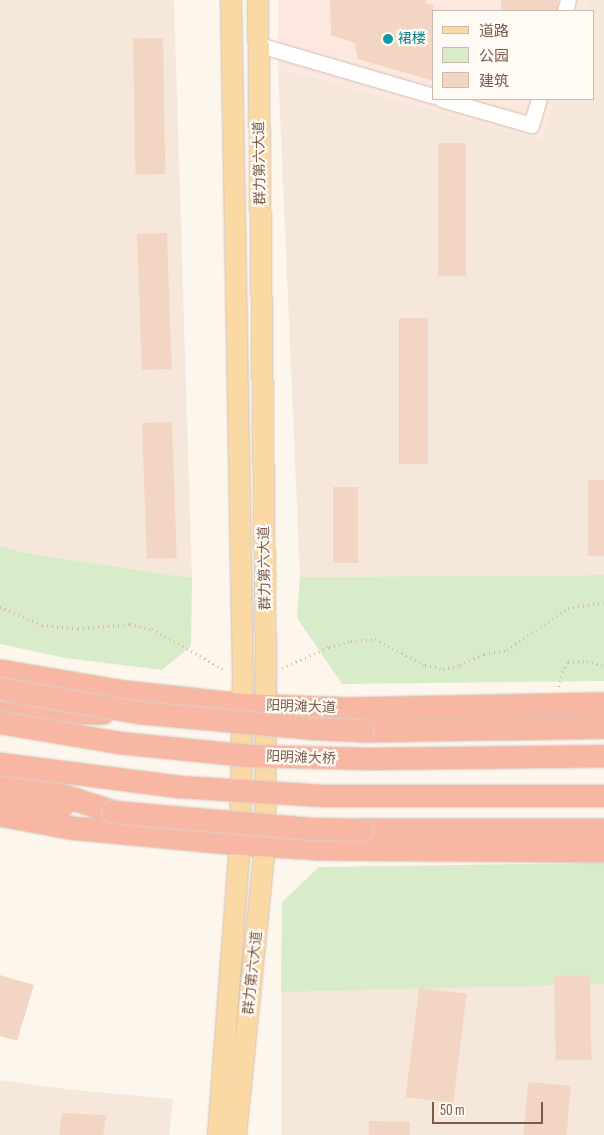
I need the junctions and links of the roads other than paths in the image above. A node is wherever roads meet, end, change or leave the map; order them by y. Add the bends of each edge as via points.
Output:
1 (231, 0) edge
2 (258, 0) edge
3 (259, 45) junction
4 (432, 96) edge
5 (444, 100) edge
6 (539, 100) edge
7 (0, 671) edge
8 (0, 689) edge
9 (604, 704) edge
10 (243, 705) junction
11 (266, 706) junction
12 (0, 713) edge
13 (139, 713) junction
14 (0, 723) edge
15 (604, 727) edge
16 (604, 756) edge
17 (0, 764) edge
18 (0, 775) edge
19 (604, 796) edge
20 (0, 797) edge
21 (113, 812) junction
22 (0, 815) edge
23 (604, 830) edge
24 (240, 844) junction
25 (265, 846) junction
26 (604, 851) edge
27 (218, 1135) edge
28 (236, 1135) edge

1 - 10 main road, 群力第六大道
2 - 3 main road, 群力第六大道
3 - 4 lane
3 - 11 main road, 群力第六大道
5 - 6 lane via 531,125
7 - 10 highway, 阳明滩大道 via 124,692
8 - 13 highway, bridge
9 - 11 highway, 阳明滩大道 via 346,709
10 - 11 highway, 阳明滩大道
10 - 24 main road, 群力第六大道
11 - 25 main road, 群力第六大道
12 - 13 highway, bridge
13 - 15 highway, bridge via 362,731
14 - 16 highway, 阳明滩大桥, bridge via 119,743 249,756 370,759
17 - 19 highway, bridge via 180,787 324,796
18 - 21 highway
20 - 21 highway
21 - 23 highway, bridge via 314,829
22 - 24 highway via 70,828
24 - 25 highway
24 - 27 main road, 群力第六大道
25 - 26 highway
25 - 28 main road, 群力第六大道

